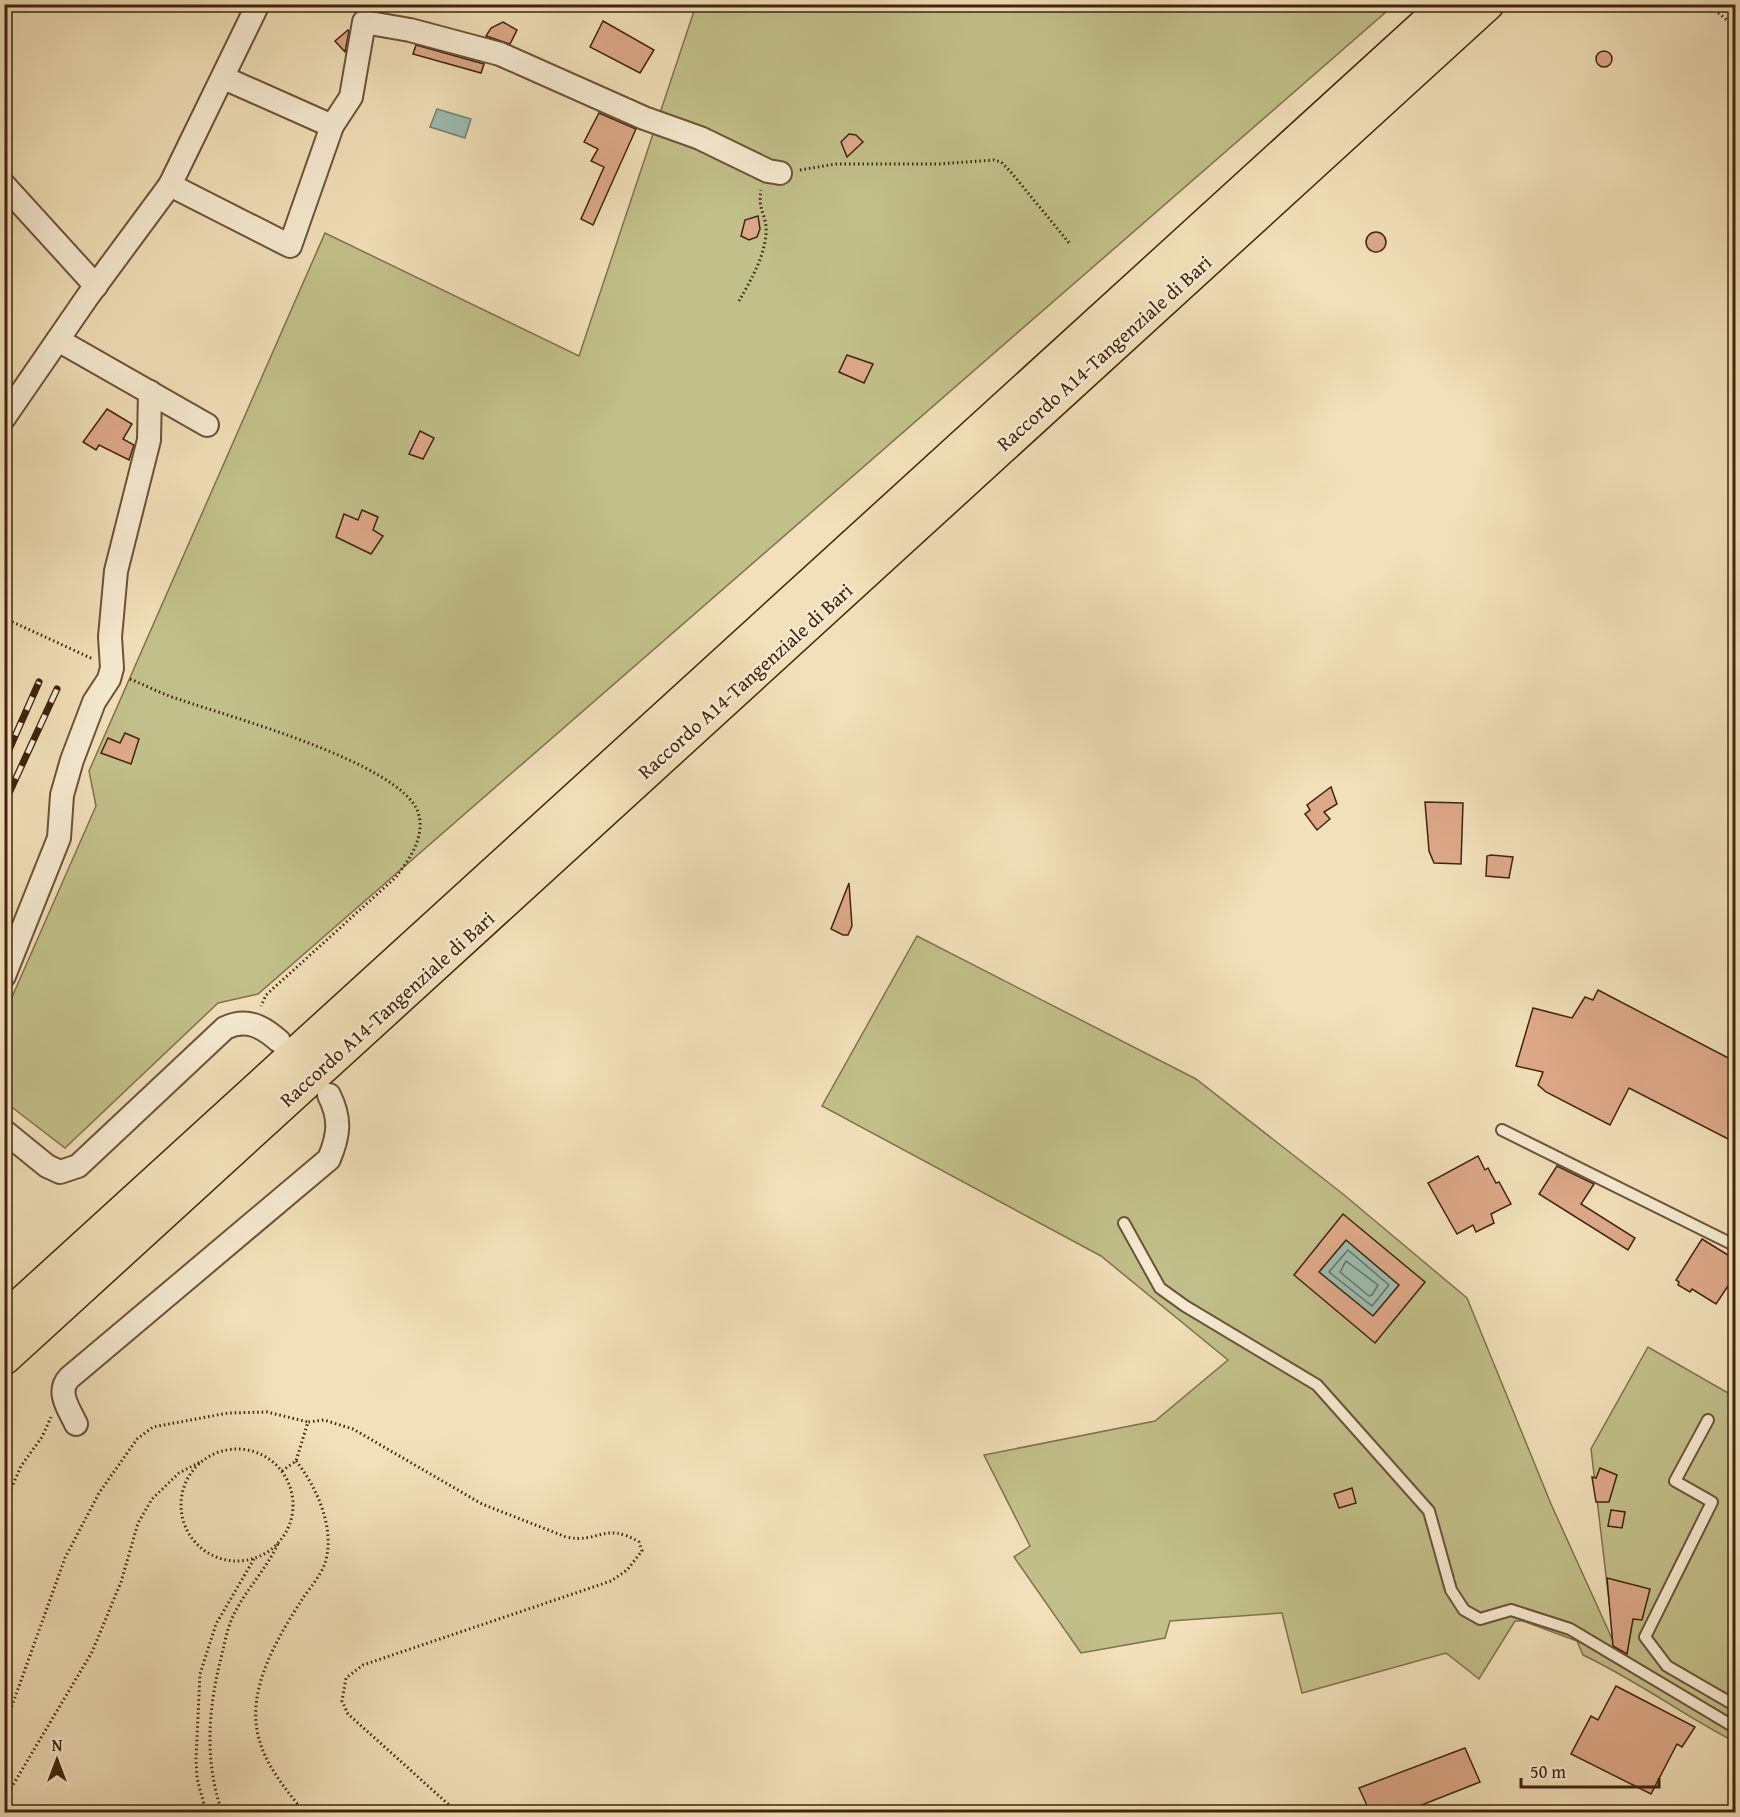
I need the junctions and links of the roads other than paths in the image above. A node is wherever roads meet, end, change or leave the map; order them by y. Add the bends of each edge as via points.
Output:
1 (258, 4) edge
2 (1448, 4) edge
3 (1487, 4) edge
4 (224, 78) junction
5 (333, 126) junction
6 (774, 172) road end
7 (4, 185) edge
8 (170, 185) junction
9 (96, 286) junction
10 (58, 340) junction
11 (150, 392) junction
12 (4, 418) edge
13 (207, 425) dead end
14 (4, 976) edge
15 (279, 1041) dead end
16 (328, 1095) dead end
17 (1502, 1130) dead end
18 (4, 1131) edge
19 (1124, 1223) dead end
20 (1736, 1246) edge
21 (4, 1320) edge
22 (4, 1358) edge
23 (1708, 1420) dead end
24 (76, 1424) dead end
25 (1736, 1706) edge
26 (1736, 1728) edge

1 - 4 street
2 - 21 highway, Raccordo A14-Tangenziale di Bari
3 - 22 highway, Raccordo A14-Tangenziale di Bari
4 - 5 street
4 - 8 street
5 - 6 street via 351,97 364,22 500,54
5 - 8 street via 290,246
7 - 9 street
8 - 9 street
9 - 10 street
10 - 11 street
10 - 12 street
11 - 13 street
11 - 14 street via 149,440 116,571 110,637 112,668 72,760 62,795 59,838
15 - 18 street via 254,1023 235,1023 216,1034 78,1166 60,1172
16 - 24 street via 339,1121 329,1159 63,1384 62,1392
17 - 20 lane
19 - 26 lane via 1160,1288 1317,1385 1429,1511 1450,1590 1464,1610 1480,1619 1511,1610 1570,1629
23 - 25 lane via 1675,1481 1712,1502 1645,1637 1667,1666

